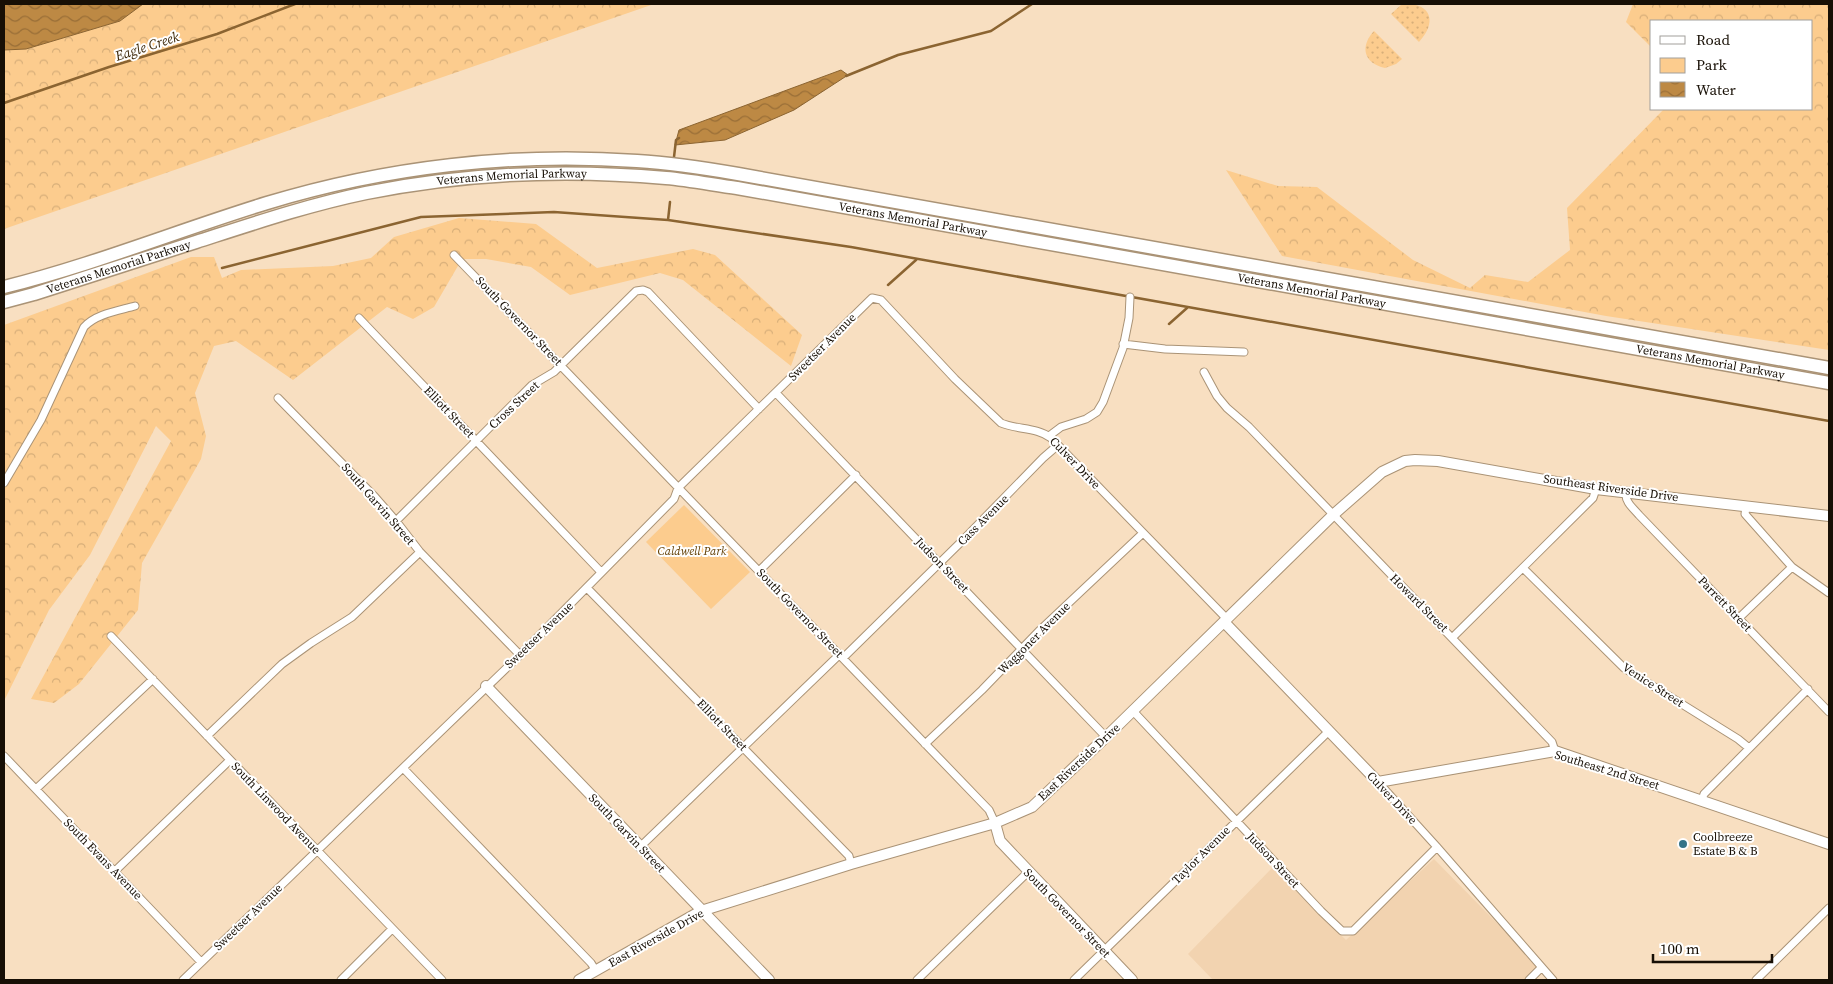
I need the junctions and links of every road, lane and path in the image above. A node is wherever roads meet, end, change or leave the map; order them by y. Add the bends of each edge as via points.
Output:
1 (454, 255) dead end
2 (4, 287) edge
3 (1130, 297) dead end
4 (4, 302) edge
5 (135, 306) dead end
6 (889, 309) joint
7 (359, 318) dead end
8 (1123, 344) junction
9 (1244, 352) dead end
10 (561, 364) junction
11 (1829, 368) edge
12 (1204, 372) dead end
13 (1829, 383) edge
14 (776, 393) junction
15 (278, 398) dead end
16 (759, 409) junction
17 (1049, 436) junction
18 (477, 441) junction
19 (1058, 445) junction
20 (1394, 465) joint
21 (856, 475) junction
22 (4, 484) edge
23 (678, 488) junction
24 (1596, 489) junction
25 (1626, 493) junction
26 (1746, 507) junction
27 (1333, 515) junction
28 (1829, 516) edge
29 (396, 521) junction
30 (1143, 533) junction
31 (420, 552) junction
32 (940, 563) junction
33 (1792, 567) junction
34 (1523, 568) junction
35 (759, 571) junction
36 (601, 572) junction
37 (587, 588) junction
38 (1829, 593) edge
39 (1739, 618) junction
40 (1225, 621) junction
41 (111, 636) dead end
42 (1453, 637) junction
43 (1023, 649) junction
44 (520, 655) junction
45 (841, 656) junction
46 (153, 679) junction
47 (486, 686) junction
48 (1808, 689) junction
49 (1132, 711) junction
50 (1829, 712) edge
51 (1329, 731) junction
52 (207, 736) junction
53 (1106, 737) junction
54 (926, 744) junction
55 (744, 747) junction
56 (1749, 748) junction
57 (1555, 751) junction
58 (4, 756) edge
59 (230, 760) junction
60 (403, 768) junction
61 (1378, 782) junction
62 (36, 790) junction
63 (1702, 800) junction
64 (1236, 820) junction
65 (995, 823) junction
66 (1829, 844) edge
67 (640, 847) junction
68 (1437, 847) junction
69 (317, 850) junction
70 (851, 864) junction
71 (115, 871) junction
72 (1028, 872) junction
73 (1829, 908) edge
74 (701, 911) junction
75 (392, 929) junction
76 (1104, 951) junction
77 (201, 962) junction
78 (1541, 968) junction
79 (596, 970) junction
80 (183, 980) edge
81 (341, 980) edge
82 (442, 980) edge
83 (579, 980) edge
84 (769, 980) edge
85 (917, 980) edge
86 (1074, 980) edge
87 (1132, 980) edge
88 (1529, 980) edge
89 (1553, 980) edge
90 (1756, 980) edge

1 - 10 street, South Governor Street
2 - 11 highway, Veterans Memorial Parkway via 268,203 402,172 504,160 636,161 738,174
3 - 8 street
4 - 13 highway, Veterans Memorial Parkway via 257,222 367,193 506,175 611,174 737,188
5 - 22 street via 100,316 84,327 41,420
6 - 14 street, Sweetser Avenue via 881,300 872,298
6 - 17 street, Culver Drive via 1001,423
7 - 18 street, Elliott Street
8 - 9 street
8 - 17 street via 1097,412 1061,427
10 - 16 street, Cross Street via 635,292 643,290
10 - 18 street, Cross Street via 532,385
10 - 23 street, South Governor Street
12 - 27 street, Howard Street via 1226,408
14 - 16 street, Sweetser Avenue
14 - 21 street, Judson Street
15 - 29 street, South Garvin Street
16 - 23 street, Sweetser Avenue
17 - 19 street, Culver Drive
18 - 29 street, Cross Street
18 - 36 street, Elliott Street
19 - 30 street, Culver Drive
19 - 32 street, Cass Avenue
20 - 24 street, Southeast Riverside Drive via 1415,460 1438,461
20 - 27 street, East Riverside Drive
21 - 32 street, Judson Street
21 - 35 street
23 - 35 street, South Governor Street
23 - 36 street, Sweetser Avenue via 674,499
24 - 25 street, Southeast Riverside Drive
24 - 34 street via 1593,498
25 - 26 street, Southeast Riverside Drive
25 - 39 street, Parrett Street via 1626,498 1639,515
26 - 28 street, Southeast Riverside Drive
26 - 33 street via 1745,514
27 - 40 street, East Riverside Drive
27 - 42 street, Howard Street
29 - 31 street, South Garvin Street
30 - 40 street, Culver Drive
30 - 43 street, Waggoner Avenue
31 - 44 street, South Garvin Street
31 - 52 street via 352,617 310,642 282,664
32 - 43 street, Judson Street
32 - 45 street, Cass Avenue
33 - 38 street
33 - 39 street
34 - 42 street
34 - 56 street, Venice Street via 1624,668
35 - 45 street, South Governor Street
36 - 37 street, Sweetser Avenue
37 - 44 street, Sweetser Avenue
37 - 55 street, Elliott Street
39 - 48 street, Parrett Street
40 - 49 street, East Riverside Drive
40 - 51 street, Culver Drive
41 - 46 street, South Linwood Avenue
42 - 57 street, Howard Street via 1552,742
43 - 53 street, Judson Street
43 - 54 street, Waggoner Avenue
44 - 47 street, Sweetser Avenue
45 - 54 street, South Governor Street
45 - 55 street, Cass Avenue
46 - 52 street, South Linwood Avenue
46 - 62 street
47 - 60 street, Sweetser Avenue
47 - 67 street, South Garvin Street
48 - 50 street, Parrett Street
48 - 56 street
49 - 53 street, East Riverside Drive
49 - 64 street, Judson Street
51 - 61 street, Culver Drive
51 - 64 street, Taylor Avenue
52 - 59 street, South Linwood Avenue
53 - 65 street, East Riverside Drive via 1032,807
54 - 65 street, South Governor Street via 989,810
55 - 67 street, Cass Avenue
55 - 70 street, Elliott Street via 849,856
56 - 63 street via 1704,794
57 - 61 street, Southeast 2nd Street
57 - 63 street, Southeast 2nd Street
58 - 62 street, South Evans Avenue
59 - 69 street, South Linwood Avenue
59 - 71 street
60 - 69 street, Sweetser Avenue
60 - 79 street
61 - 68 street, Culver Drive
62 - 71 street, South Evans Avenue
63 - 66 street, Southeast 2nd Street
64 - 68 street, Judson Street via 1321,911 1342,931 1349,932
64 - 76 street, Taylor Avenue
65 - 70 street, East Riverside Drive
65 - 72 street, South Governor Street via 1000,841
67 - 74 street, South Garvin Street
68 - 78 street, Culver Drive
69 - 75 street, South Linwood Avenue
69 - 77 street, Sweetser Avenue
70 - 74 street, East Riverside Drive
71 - 77 street, South Evans Avenue
72 - 76 street, South Governor Street
72 - 85 street
73 - 90 street
74 - 79 street, East Riverside Drive
74 - 84 street, South Garvin Street
75 - 81 street
75 - 82 street, South Linwood Avenue
76 - 86 street, Taylor Avenue
76 - 87 street, South Governor Street
77 - 80 street, Sweetser Avenue
78 - 88 street
78 - 89 street, Culver Drive
79 - 83 street, East Riverside Drive

